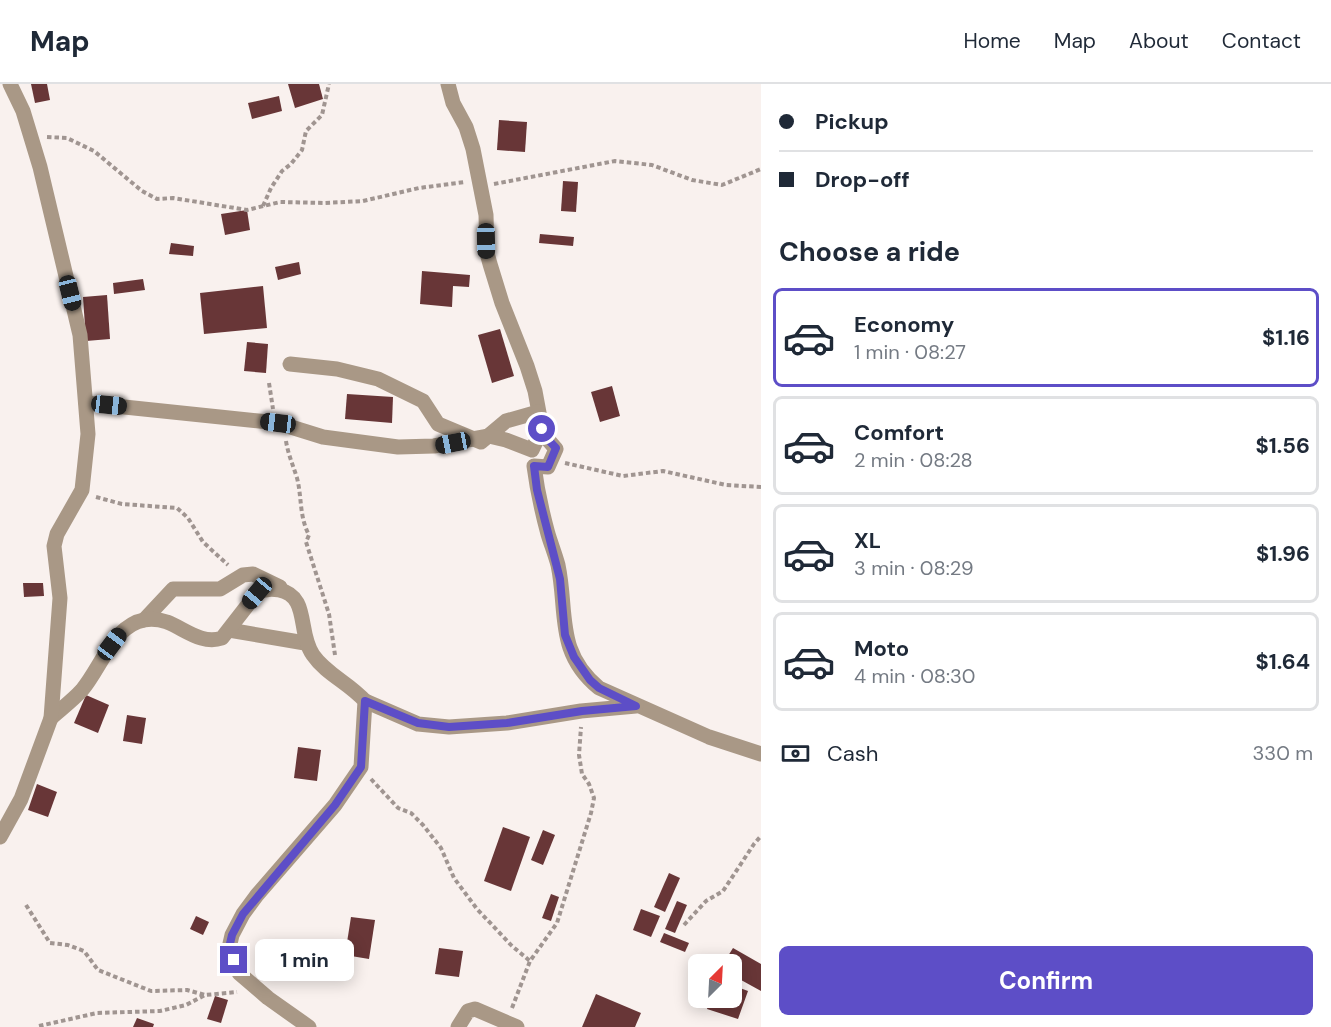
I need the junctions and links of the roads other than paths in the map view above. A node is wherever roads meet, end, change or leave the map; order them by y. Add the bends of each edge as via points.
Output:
1 (10, 84) edge
2 (448, 84) edge
3 (290, 364) dead end
4 (86, 403) junction
5 (538, 412) junction
6 (542, 429) junction
7 (489, 436) junction
8 (472, 439) junction
9 (288, 591) junction
10 (144, 620) junction
11 (229, 630) junction
12 (305, 643) junction
13 (365, 701) junction
14 (636, 706) junction
15 (51, 718) junction
16 (761, 754) edge
17 (0, 837) edge
18 (512, 1025) edge
19 (309, 1027) edge
20 (458, 1027) edge

1 - 4 street via 31,136 80,335
2 - 5 street via 469,136 486,214 487,253 527,366
3 - 8 street via 338,369 378,379 423,401 438,424
4 - 8 street via 278,423 323,437 398,447
4 - 15 street via 88,434 83,487 54,546 60,598
5 - 6 street
5 - 7 street via 506,421
6 - 7 street via 532,450
6 - 14 street via 556,448 548,467 534,466 560,579 565,635 590,680
7 - 8 street via 481,442
9 - 10 street via 253,574 243,575 220,589 173,589
9 - 11 street via 263,589
9 - 12 street via 299,605
10 - 11 street via 161,620 214,640
10 - 15 street via 121,632 82,690
11 - 12 street
12 - 13 street via 314,656
13 - 14 street via 418,723 449,727
13 - 19 street via 361,767 335,805 243,914 229,948 239,972
14 - 16 street
15 - 17 street via 21,799
18 - 20 street via 475,1009 468,1011

